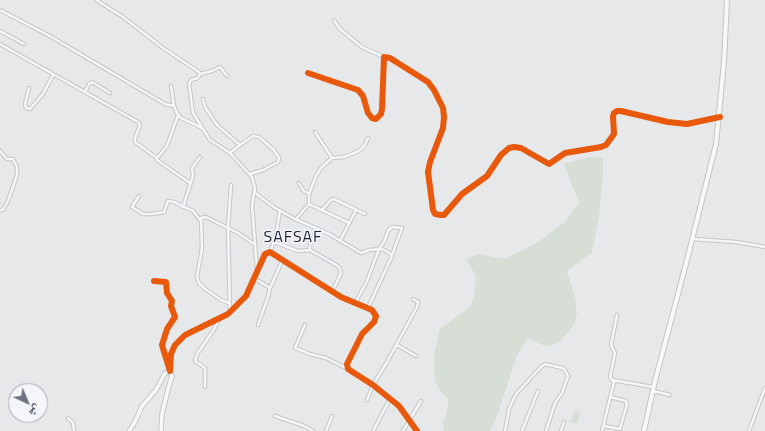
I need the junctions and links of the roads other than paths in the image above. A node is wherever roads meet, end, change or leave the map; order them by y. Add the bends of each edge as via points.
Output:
1 (96, 0) edge
2 (727, 0) edge
3 (0, 10) edge
4 (334, 20) dead end
5 (0, 31) edge
6 (0, 44) edge
7 (24, 44) dead end
8 (384, 57) junction
9 (308, 73) dead end
10 (52, 74) junction
11 (200, 74) junction
12 (227, 76) dead end
13 (171, 86) dead end
14 (29, 88) dead end
15 (85, 92) junction
16 (110, 93) dead end
17 (203, 99) dead end
18 (174, 106) junction
19 (178, 115) junction
20 (720, 117) junction
21 (204, 129) junction
22 (315, 132) dead end
23 (368, 138) dead end
24 (240, 145) junction
25 (0, 151) edge
26 (230, 153) junction
27 (200, 157) dead end
28 (156, 158) junction
29 (332, 158) junction
30 (250, 174) junction
31 (190, 183) junction
32 (300, 184) dead end
33 (231, 185) dead end
34 (254, 192) junction
35 (309, 194) junction
36 (139, 196) dead end
37 (309, 204) junction
38 (183, 207) junction
39 (0, 210) edge
40 (280, 210) junction
41 (322, 210) junction
42 (356, 210) junction
43 (365, 214) dead end
44 (296, 219) junction
45 (200, 220) junction
46 (349, 223) junction
47 (228, 228) junction
48 (317, 229) junction
49 (692, 239) junction
50 (340, 241) junction
51 (274, 242) junction
52 (255, 244) junction
53 (765, 247) edge
54 (379, 249) junction
55 (310, 250) junction
56 (270, 252) junction
57 (392, 256) junction
58 (283, 259) junction
59 (257, 270) junction
60 (254, 278) junction
61 (154, 281) dead end
62 (270, 288) junction
63 (332, 292) junction
64 (413, 299) dead end
65 (229, 303) junction
66 (355, 303) junction
67 (368, 308) junction
68 (230, 312) junction
69 (617, 315) dead end
70 (220, 318) junction
71 (258, 325) dead end
72 (305, 325) dead end
73 (396, 345) junction
74 (416, 356) dead end
75 (348, 369) junction
76 (170, 371) junction
77 (612, 379) junction
78 (373, 385) junction
79 (205, 387) dead end
80 (765, 388) edge
81 (653, 389) junction
82 (538, 391) dead end
83 (670, 395) dead end
84 (610, 397) junction
85 (390, 399) junction
86 (367, 400) dead end
87 (421, 401) dead end
88 (275, 416) dead end
89 (332, 416) dead end
90 (68, 418) dead end
91 (409, 420) junction
92 (564, 422) dead end
93 (604, 426) junction
94 (74, 431) edge
95 (129, 431) edge
96 (161, 431) edge
97 (313, 431) edge
98 (326, 431) edge
99 (373, 431) edge
100 (403, 431) edge
101 (417, 431) edge
102 (504, 431) edge
103 (522, 431) edge
104 (546, 431) edge
105 (561, 431) edge
106 (602, 431) edge
107 (644, 431) edge
108 (749, 431) edge

1 - 11 street
2 - 20 main road
3 - 18 street via 48,35 164,104
4 - 8 street via 340,29 362,47
5 - 7 street
6 - 10 street
8 - 9 street via 382,109 376,119 368,114 363,96 358,90
8 - 20 street via 390,58 428,82 443,108 443,128 428,172 435,214 444,215 462,194 487,176 509,148 521,148 549,164 565,153 606,145 614,134 613,116 617,111 687,124
10 - 14 street via 43,94 30,108 26,108
10 - 15 street
11 - 12 street via 220,67
11 - 21 street via 188,84 193,113
13 - 18 street
15 - 16 street via 92,82
15 - 28 street via 138,122 140,125 135,142
17 - 24 street via 205,107 217,125
18 - 19 street
19 - 21 street
19 - 28 street via 167,146
20 - 49 main road via 716,144
21 - 26 street via 210,140
22 - 29 street
23 - 29 street via 359,151 344,157
24 - 26 street
24 - 30 street via 252,136 259,137 279,158 278,162
25 - 39 street via 7,158 13,159 17,175 8,201 3,210
26 - 30 street
27 - 31 street via 192,168 193,176
28 - 31 street
29 - 35 street via 321,168
30 - 34 street
31 - 38 street
32 - 35 street
33 - 47 street
34 - 40 street
34 - 52 street via 252,205
35 - 37 street
36 - 38 street via 132,207 143,214 164,212 168,202
37 - 41 street
37 - 44 street
38 - 45 street via 193,211
40 - 44 street
40 - 51 street
41 - 42 street via 334,199
41 - 46 street
42 - 43 street
42 - 46 street
44 - 48 street
45 - 47 street via 206,217
45 - 65 street via 202,248 197,277 199,284
46 - 50 street
47 - 52 street
47 - 65 street
48 - 50 street
48 - 55 street
49 - 53 street
49 - 81 main road
50 - 54 street via 361,253
51 - 55 street via 298,251
51 - 56 street
52 - 59 street
54 - 57 street via 387,251
54 - 57 street via 392,227 402,228
54 - 66 street via 368,281
55 - 63 street via 340,269 341,273
56 - 58 street
56 - 59 street via 265,254
57 - 67 street
58 - 62 street
58 - 63 street
59 - 60 street
60 - 62 street
60 - 68 street via 246,296
61 - 76 street via 166,282 175,317 167,329 162,345
62 - 71 street
63 - 66 street
64 - 73 street via 418,302 417,307
65 - 68 street
66 - 67 street
67 - 75 street via 376,316 374,322 362,334 347,364
68 - 70 street
69 - 77 street via 612,345 615,353 610,377
70 - 76 street via 185,335 175,345 171,354
70 - 79 street via 195,361 205,368
72 - 75 street via 295,348 326,358
73 - 74 street
73 - 78 street
75 - 78 street
76 - 95 main road via 165,374 156,390 142,406
76 - 96 main road via 172,376 163,407
77 - 81 street
77 - 84 street via 614,382
78 - 85 street
78 - 86 street
80 - 108 street
81 - 83 street
81 - 107 main road
82 - 103 street
84 - 93 street
84 - 93 street via 626,401 627,404 620,429
85 - 91 street
85 - 99 street
87 - 91 street
88 - 97 street
89 - 98 street
90 - 94 street via 73,423
91 - 100 street
91 - 101 street
92 - 105 street
93 - 106 street
102 - 104 street via 509,409 516,394 544,364 562,368 568,376 553,408

